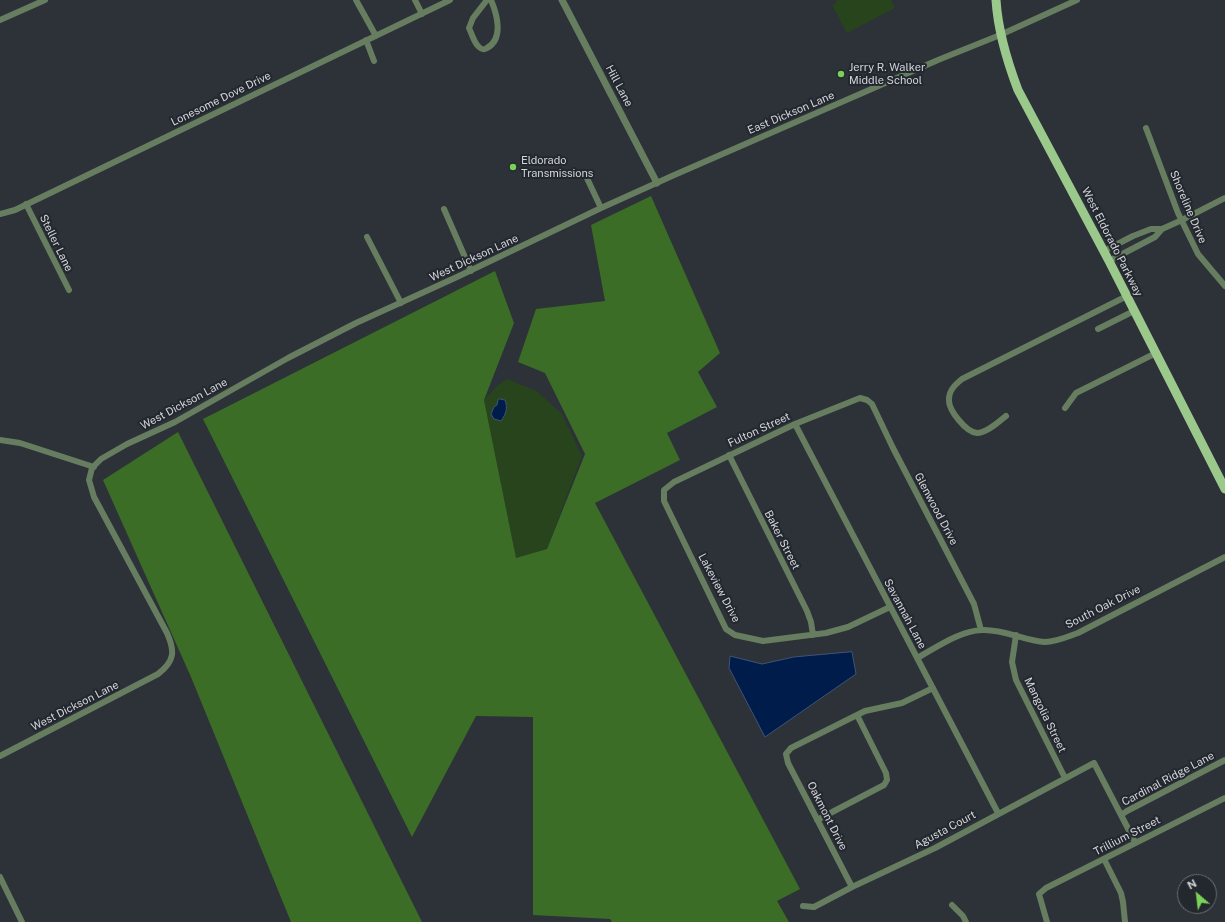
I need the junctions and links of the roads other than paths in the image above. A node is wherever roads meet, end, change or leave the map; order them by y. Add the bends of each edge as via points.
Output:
1 (45, 0) edge
2 (356, 0) edge
3 (415, 0) edge
4 (450, 0) edge
5 (488, 0) edge
6 (491, 0) edge
7 (562, 0) edge
8 (996, 0) edge
9 (1077, 0) edge
10 (422, 14) junction
11 (2, 19) edge
12 (1000, 35) junction
13 (376, 36) junction
14 (366, 40) junction
15 (374, 61) dead end
16 (1146, 128) dead end
17 (585, 174) dead end
18 (657, 183) junction
19 (1225, 198) edge
20 (26, 204) junction
21 (601, 208) junction
22 (444, 209) dead end
23 (0, 214) edge
24 (1182, 220) junction
25 (1162, 229) junction
26 (367, 237) dead end
27 (1104, 251) junction
28 (1109, 261) junction
29 (471, 271) junction
30 (1225, 286) edge
31 (69, 290) dead end
32 (1127, 296) junction
33 (401, 303) junction
34 (1134, 310) junction
35 (1098, 329) dead end
36 (1156, 353) junction
37 (867, 400) joint
38 (1065, 408) dead end
39 (1006, 416) dead end
40 (795, 424) junction
41 (0, 440) edge
42 (729, 455) junction
43 (94, 467) junction
44 (1225, 489) edge
45 (664, 490) joint
46 (1225, 557) edge
47 (890, 607) junction
48 (981, 630) junction
49 (813, 635) junction
50 (1016, 635) junction
51 (917, 658) junction
52 (933, 688) junction
53 (857, 715) junction
54 (0, 756) edge
55 (1225, 760) edge
56 (1065, 778) junction
57 (1225, 798) edge
58 (998, 814) junction
59 (1121, 815) junction
60 (817, 820) junction
61 (1135, 842) junction
62 (1104, 859) junction
63 (0, 877) edge
64 (852, 887) junction
65 (952, 905) dead end
66 (803, 906) dead end
67 (22, 922) edge
68 (966, 922) edge
69 (1047, 922) edge
70 (1124, 922) edge

1 - 11 street
2 - 13 street
3 - 10 street
4 - 10 street, Lonesome Dove Drive
5 - 6 street via 473,18 469,28 478,46 484,50 496,41 497,18
7 - 18 street, Hill Lane
8 - 12 main road, West Eldorado Parkway
9 - 12 street, East Dickson Lane
10 - 13 street, Lonesome Dove Drive
12 - 18 street, East Dickson Lane
12 - 27 main road, West Eldorado Parkway via 1007,63 1018,90
13 - 14 street, Lonesome Dove Drive
14 - 15 street
14 - 20 street, Lonesome Dove Drive
16 - 24 street, Shoreline Drive
17 - 21 street
18 - 21 street, West Dickson Lane
19 - 24 street
20 - 23 street, Lonesome Dove Drive
20 - 31 street, Steller Lane
21 - 29 street, West Dickson Lane
22 - 29 street
24 - 25 street
24 - 30 street, Shoreline Drive via 1198,254
25 - 27 street via 1152,229 1133,236
25 - 28 street via 1154,237
26 - 33 street
27 - 28 main road, West Eldorado Parkway
28 - 32 main road, West Eldorado Parkway
29 - 33 street, West Dickson Lane
32 - 34 main road, West Eldorado Parkway
32 - 39 street via 962,379 952,388 949,399 951,408 958,420 970,431 978,433 987,430
33 - 43 street, West Dickson Lane via 288,358 174,422 117,450 101,459
34 - 35 street
34 - 36 main road, West Eldorado Parkway
36 - 38 street via 1076,393
36 - 44 main road, West Eldorado Parkway
37 - 40 street, Fulton Street via 860,398
37 - 48 street, Glenwood Drive via 872,404 974,604
40 - 42 street, Fulton Street
40 - 47 street, Savannah Lane
41 - 43 street
42 - 45 street, Fulton Street via 674,482
42 - 49 street, Baker Street via 806,611
43 - 54 street, West Dickson Lane via 89,480 94,497 167,633 173,654 171,661 158,674
45 - 49 street, Lakeview Drive via 664,501 726,629 735,635 763,641
46 - 50 street, South Oak Drive via 1060,640 1046,642
47 - 49 street, Lakeview Drive via 848,627
47 - 51 street, Savannah Lane
48 - 50 street, South Oak Drive via 1004,631
48 - 51 street, South Oak Drive via 963,634
50 - 56 street, Mangolia Street via 1012,662 1016,680
51 - 52 street, Savannah Lane
52 - 53 street via 902,703
52 - 58 street, Savannah Lane
53 - 60 street via 886,773 887,780 884,785
53 - 60 street, Oakmont Drive via 791,748 786,754 788,763
55 - 59 street, Cardinal Ridge Lane
56 - 58 street, Agusta Court
56 - 59 street, Agusta Court via 1094,763
57 - 61 street, Trillium Street
58 - 64 street, Agusta Court via 935,848
59 - 61 street
60 - 64 street, Oakmont Drive
61 - 62 street, Trillium Street
62 - 69 street, Trillium Street via 1039,894
62 - 70 street via 1121,893
63 - 67 street
64 - 66 street, Agusta Court via 814,907
65 - 68 street

